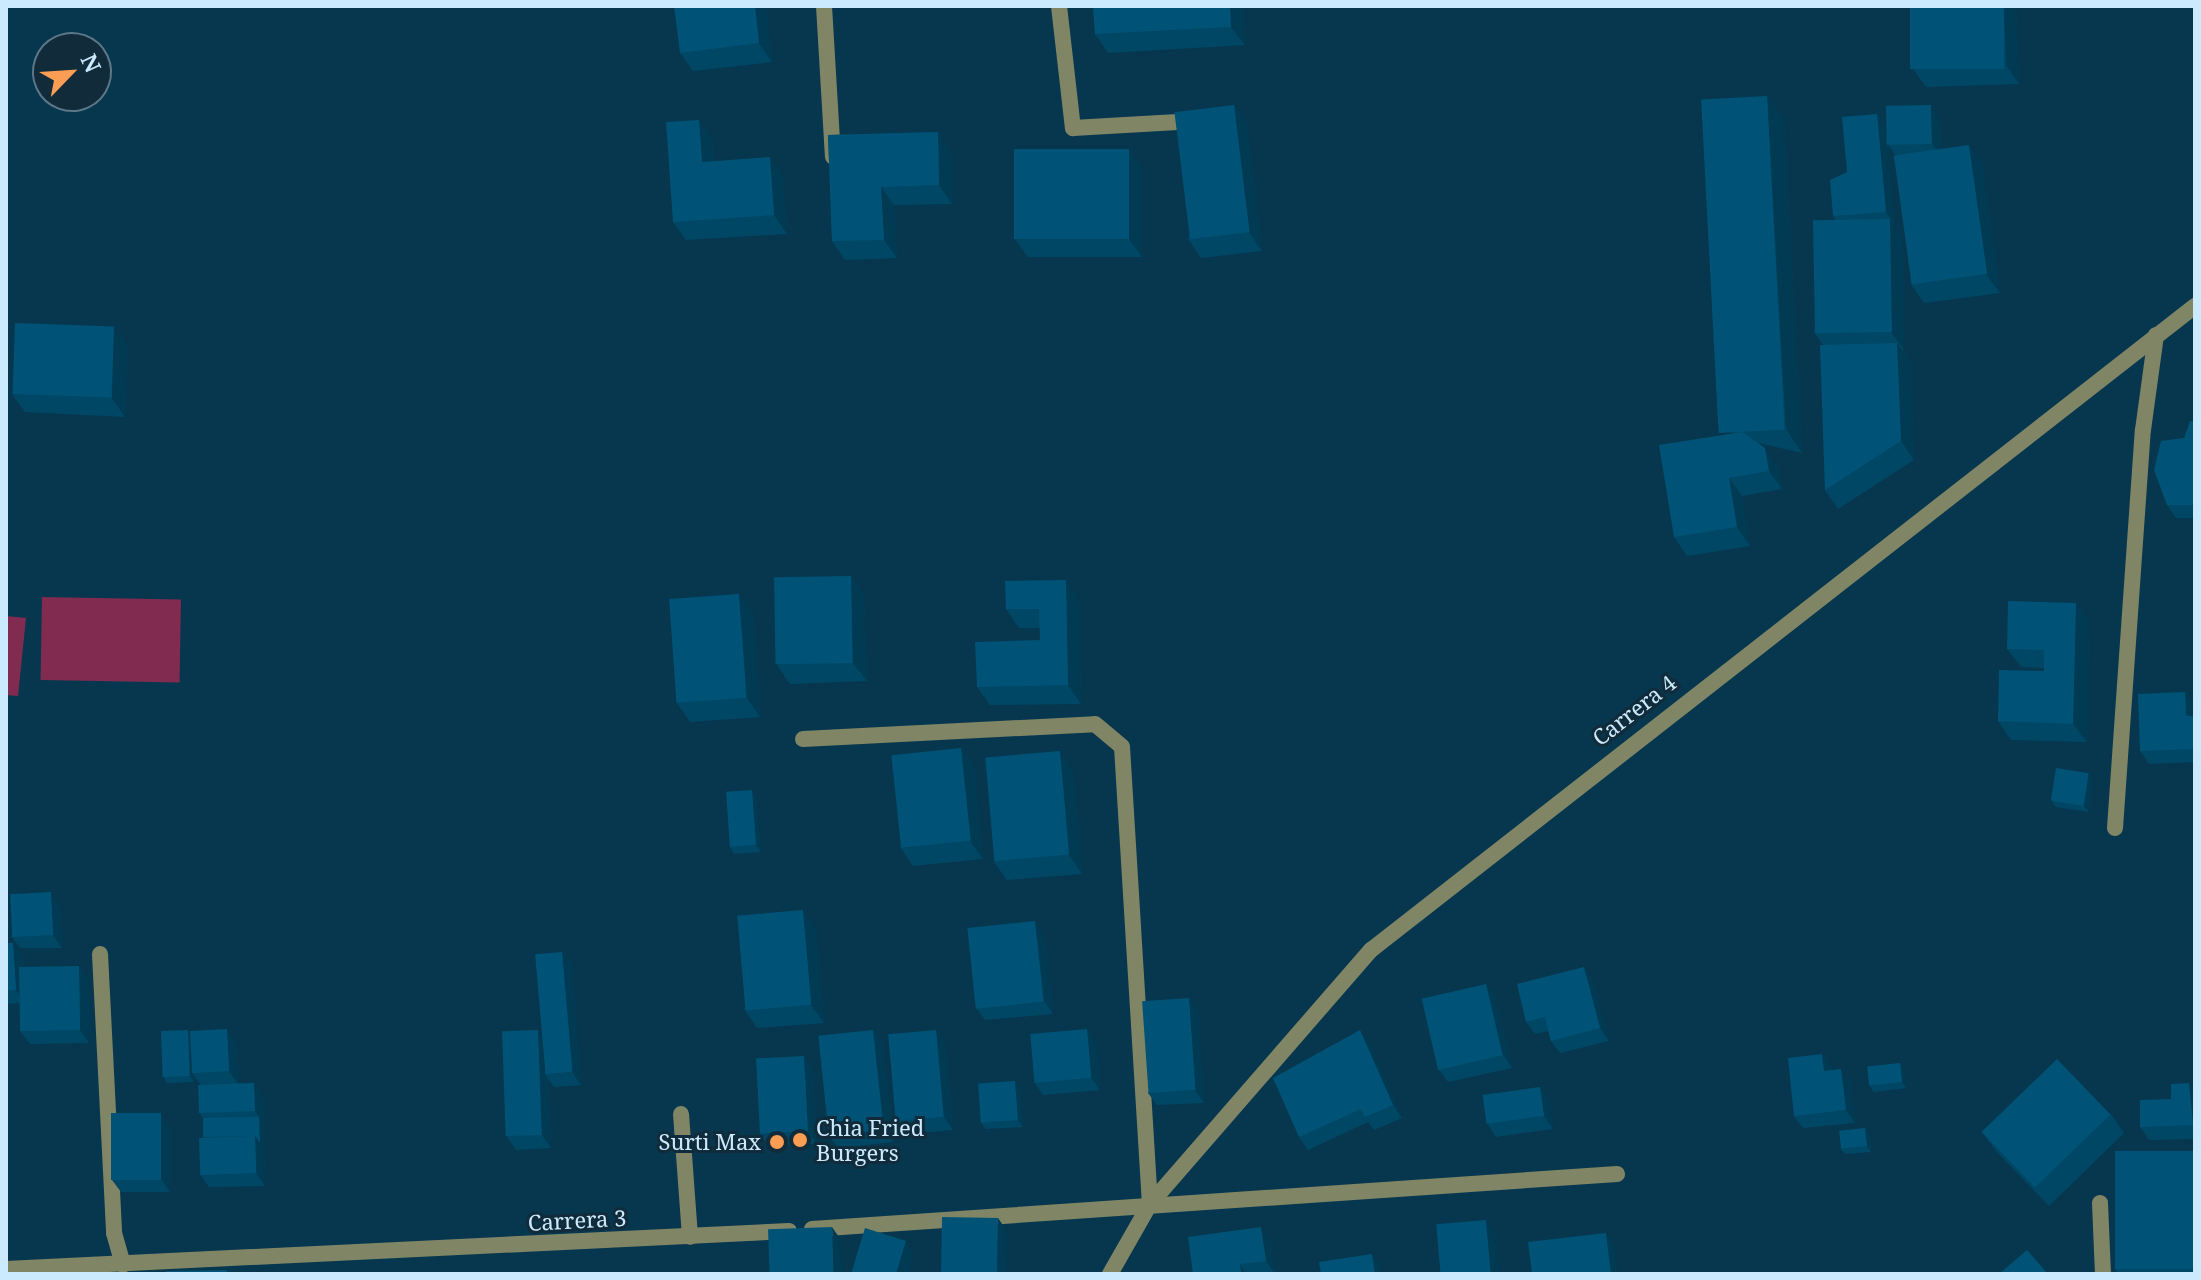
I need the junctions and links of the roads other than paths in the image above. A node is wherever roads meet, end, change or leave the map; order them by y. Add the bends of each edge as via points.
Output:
1 (824, 6) edge
2 (1059, 6) edge
3 (1197, 121) edge
4 (833, 163) edge
5 (2195, 306) edge
6 (2156, 335) junction
7 (803, 739) dead end
8 (2115, 828) dead end
9 (100, 954) dead end
10 (681, 1114) dead end
11 (1617, 1174) dead end
12 (2100, 1203) dead end
13 (1150, 1204) junction
14 (690, 1237) junction
15 (123, 1265) junction
16 (6, 1269) edge
17 (1110, 1274) edge
18 (2103, 1274) edge

1 - 4 street
2 - 3 street via 1069,122 1080,130
5 - 6 street, Carrera 4
6 - 8 street via 2143,430
6 - 13 street, Carrera 4 via 1371,950
7 - 13 street via 1095,724 1122,747
9 - 15 street via 114,1233
10 - 14 street
11 - 13 street, Carrera 3
12 - 18 street
13 - 14 street, Carrera 3 via 775,1239
13 - 17 street, Carrera 4
14 - 15 street, Carrera 3
15 - 16 street, Carrera 3

